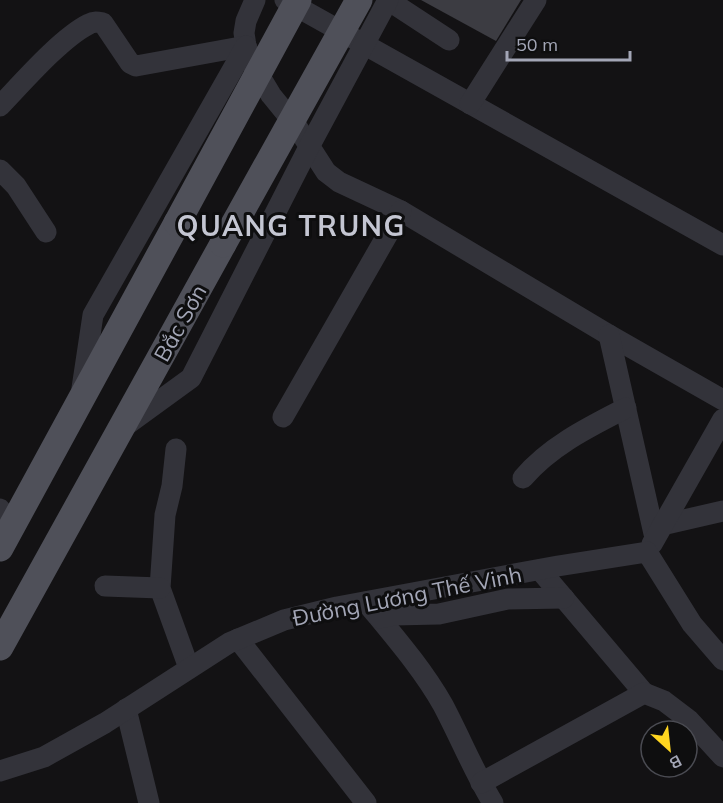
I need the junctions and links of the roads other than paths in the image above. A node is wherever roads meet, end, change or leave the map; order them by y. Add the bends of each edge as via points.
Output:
1 (255, 0) edge
2 (285, 0) edge
3 (298, 0) edge
4 (359, 0) edge
5 (388, 0) edge
6 (536, 0) edge
7 (449, 40) dead end
8 (365, 45) junction
9 (246, 46) junction
10 (470, 104) junction
11 (0, 106) edge
12 (309, 147) junction
13 (0, 170) edge
14 (401, 211) junction
15 (46, 232) dead end
16 (723, 245) edge
17 (609, 335) junction
18 (723, 400) edge
19 (80, 401) junction
20 (626, 408) junction
21 (283, 417) dead end
22 (723, 419) edge
23 (122, 428) junction
24 (176, 449) dead end
25 (524, 478) dead end
26 (0, 509) edge
27 (723, 511) edge
28 (0, 517) edge
29 (655, 538) junction
30 (0, 548) edge
31 (540, 570) junction
32 (105, 586) dead end
33 (160, 588) junction
34 (564, 598) junction
35 (373, 610) junction
36 (238, 639) junction
37 (0, 646) edge
38 (723, 660) edge
39 (189, 668) junction
40 (644, 693) junction
41 (126, 709) junction
42 (723, 758) edge
43 (0, 771) edge
44 (481, 783) junction
45 (149, 803) edge
46 (366, 803) edge
47 (493, 803) edge

1 - 9 street via 246,21
2 - 8 street
3 - 19 main road, bridge
4 - 23 main road, Bắc Sơn, bridge
5 - 7 street
5 - 8 street
6 - 10 street
8 - 10 street
8 - 12 street
9 - 11 street via 136,66 103,23 96,21 71,36
9 - 12 street via 271,96
9 - 19 street via 93,315
10 - 16 street
12 - 14 street via 326,172 339,182
12 - 23 street via 191,378
13 - 15 street via 16,186
14 - 17 street
14 - 21 street
17 - 18 street
17 - 20 street
19 - 30 main road
20 - 25 street via 549,453
20 - 29 street
22 - 29 street
23 - 37 main road, Bắc Sơn
24 - 33 street via 165,515
26 - 28 street
27 - 29 street, Đường Lương Thế Vinh
29 - 31 street, Đường Lương Thế Vinh
29 - 38 street via 692,624
31 - 34 street
31 - 35 street, Đường Lương Thế Vinh
32 - 33 street
33 - 39 street
34 - 35 street via 508,599 439,614 394,615
34 - 40 street
35 - 36 street, Đường Lương Thế Vinh via 284,620
35 - 44 street via 442,704
36 - 39 street, Đường Lương Thế Vinh
36 - 46 street
39 - 41 street, Đường Lương Thế Vinh
40 - 42 street via 664,701 689,720
40 - 44 street
41 - 43 street, Đường Lương Thế Vinh via 44,757
41 - 45 street
44 - 47 street

